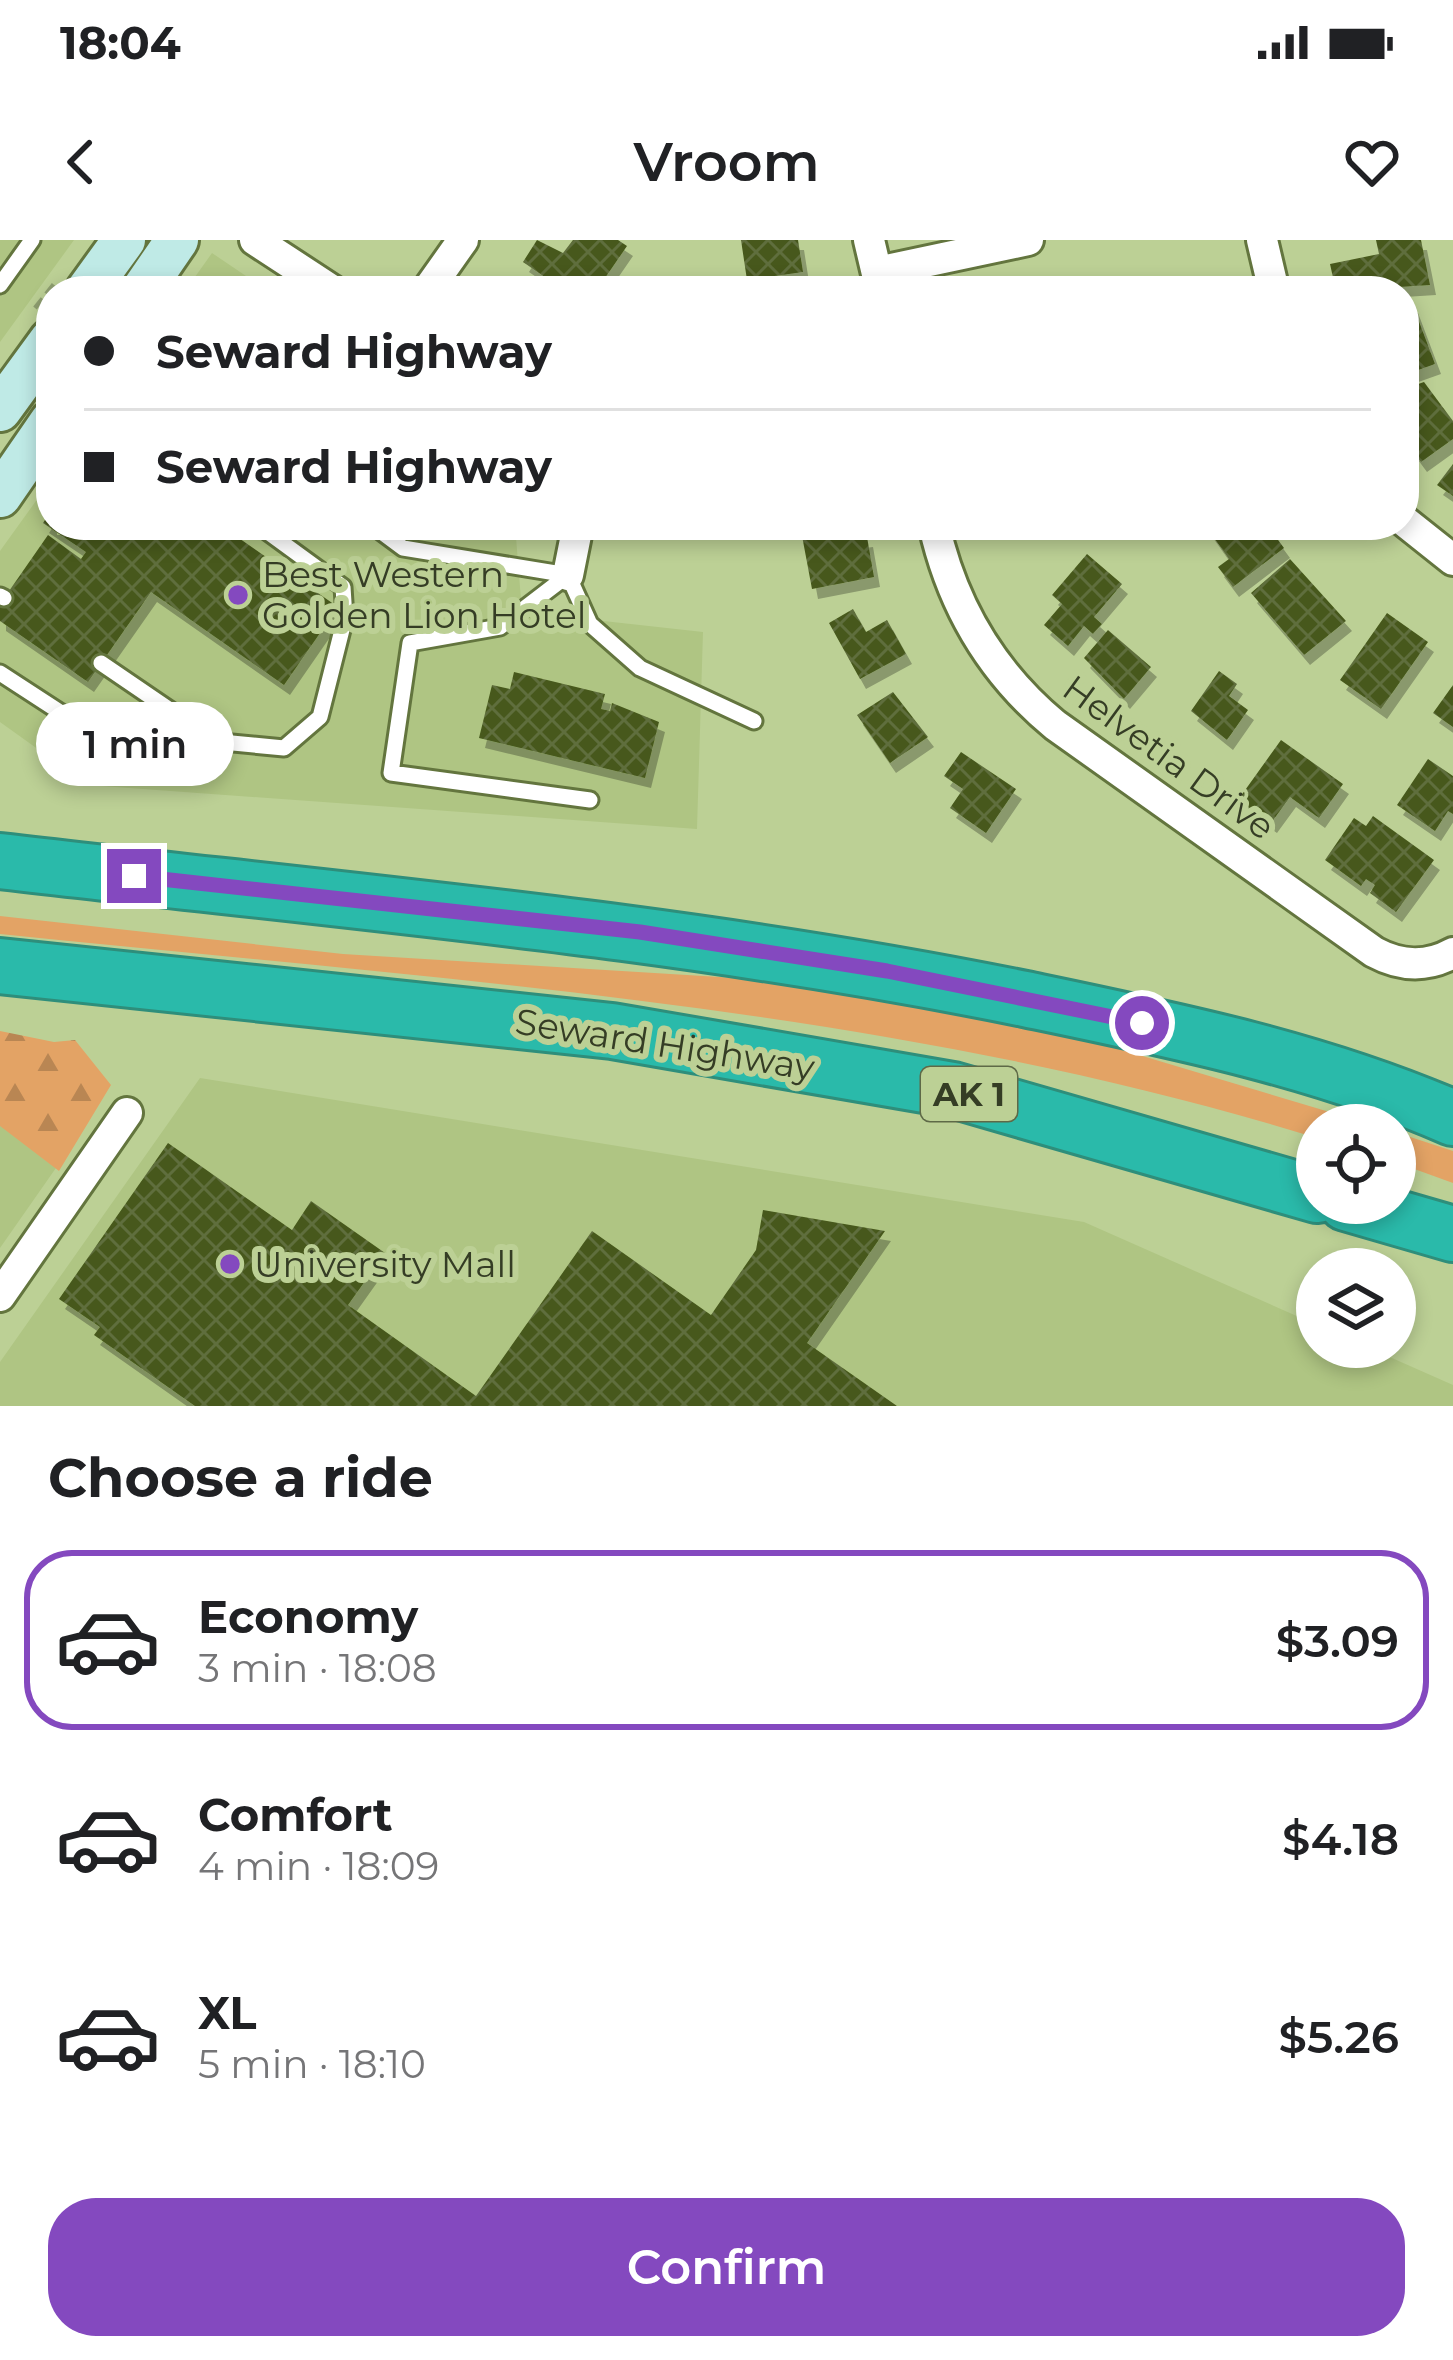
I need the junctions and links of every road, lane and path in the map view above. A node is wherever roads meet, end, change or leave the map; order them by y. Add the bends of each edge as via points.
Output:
1 (32, 240) edge
2 (124, 240) edge
3 (177, 240) edge
4 (254, 240) edge
5 (463, 240) edge
6 (869, 240) edge
7 (1028, 240) edge
8 (1262, 240) edge
9 (81, 276) edge
10 (152, 276) edge
11 (310, 276) edge
12 (438, 276) edge
13 (878, 276) edge
14 (900, 276) edge
15 (1270, 276) edge
16 (0, 285) edge
17 (36, 336) edge
18 (0, 410) edge
19 (36, 444) edge
20 (0, 496) edge
21 (1419, 533) edge
22 (279, 540) edge
23 (392, 540) edge
24 (575, 540) edge
25 (939, 540) edge
26 (1453, 560) edge
27 (568, 574) junction
28 (101, 663) dead end
29 (0, 673) edge
30 (754, 721) dead end
31 (213, 740) junction
32 (590, 800) dead end
33 (0, 861) edge
34 (1447, 957) edge
35 (0, 966) edge
36 (128, 1113) dead end
37 (1453, 1118) edge
38 (1296, 1189) edge
39 (1416, 1223) edge
40 (1453, 1234) edge
41 (0, 1296) edge

1 - 16 lane
2 - 9 main road
3 - 10 main road
4 - 11 street
5 - 12 street
6 - 13 street
7 - 14 street
8 - 15 street
17 - 18 main road
19 - 20 main road
21 - 26 street
22 - 31 lane via 343,587 345,618 320,717 284,748
23 - 27 lane
24 - 27 street
25 - 34 street, Helvetia Drive via 970,627 1022,698 1374,952 1395,963
27 - 30 lane via 590,625 640,668
27 - 32 lane via 500,627 410,644 391,773
28 - 31 lane
29 - 31 lane via 86,729
33 - 37 highway via 640,932 887,971 1185,1032
35 - 38 highway, Seward Highway / AK 1 via 612,1031 953,1090
36 - 41 street
39 - 40 highway

